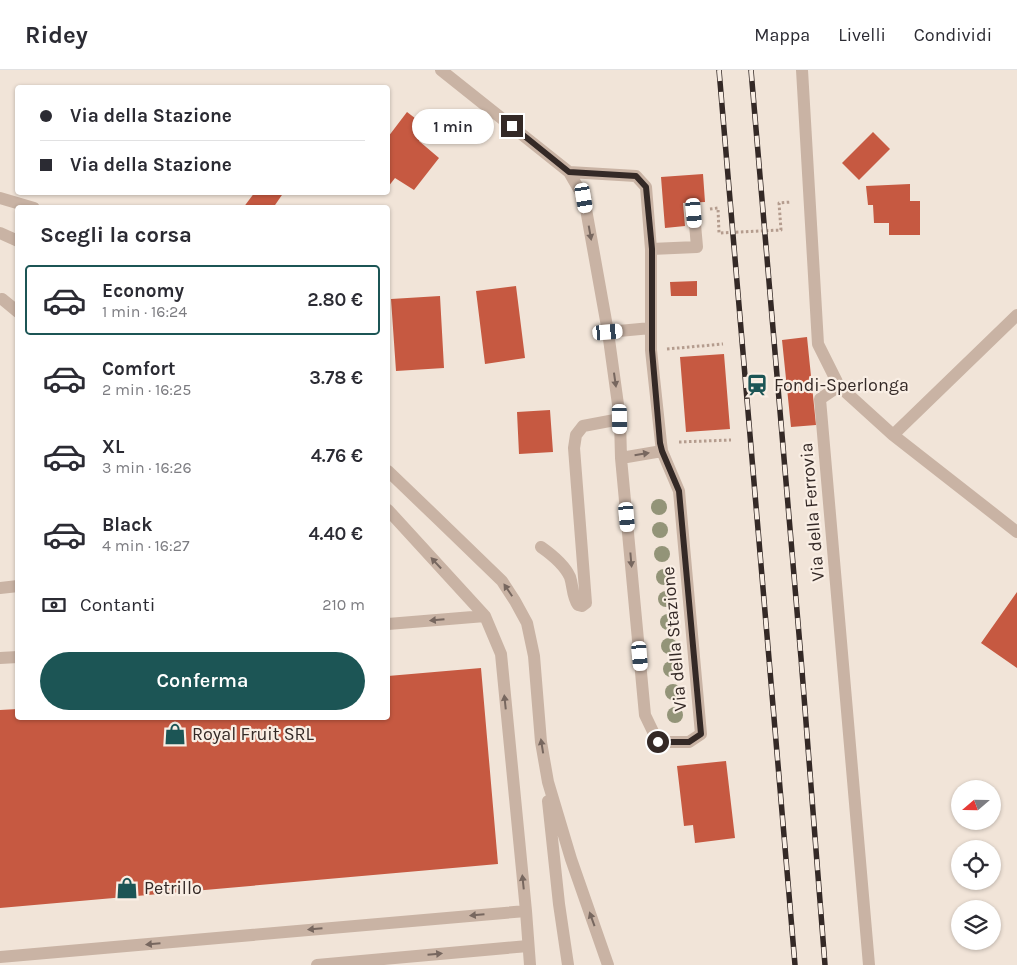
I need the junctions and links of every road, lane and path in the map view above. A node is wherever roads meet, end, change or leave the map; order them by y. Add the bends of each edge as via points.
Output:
1 (440, 70) edge
2 (802, 70) edge
3 (569, 172) junction
4 (0, 198) edge
5 (24, 205) edge
6 (792, 210) dead end
7 (694, 213) dead end
8 (0, 233) edge
9 (720, 233) dead end
10 (15, 240) edge
11 (652, 249) junction
12 (1, 299) edge
13 (15, 300) edge
14 (15, 305) edge
15 (15, 310) edge
16 (1017, 315) edge
17 (651, 328) junction
18 (608, 332) junction
19 (723, 344) dead end
20 (652, 350) junction
21 (839, 386) junction
22 (620, 419) junction
23 (893, 435) junction
24 (731, 440) dead end
25 (661, 447) junction
26 (622, 458) junction
27 (390, 474) edge
28 (390, 512) edge
29 (1017, 532) edge
30 (541, 547) dead end
31 (15, 586) edge
32 (0, 588) edge
33 (485, 616) junction
34 (390, 624) edge
35 (15, 656) edge
36 (0, 658) edge
37 (548, 782) junction
38 (526, 911) junction
39 (528, 946) junction
40 (0, 957) edge
41 (317, 965) edge
42 (530, 965) edge
43 (568, 965) edge
44 (608, 965) edge
45 (868, 965) edge

1 - 3 street, Via della Stazione
2 - 21 street via 818,344
3 - 11 street, Via della Stazione via 636,176 646,187
3 -> 18 street, Via della Stazione via 584,198
4 - 5 street
6 - 9 path via 791,202 779,203 781,230
7 - 11 street via 697,247
8 - 10 street
11 - 17 street, Via della Stazione
12 - 13 street
12 - 14 street
12 - 15 street
16 - 23 street
17 - 18 street
17 - 20 street, Via della Stazione
18 -> 22 street, Via della Stazione
19 - 20 path
20 - 25 street, Via della Stazione
21 - 23 street
21 - 45 street, Via della Ferrovia via 820,399
22 - 26 street, Via della Stazione
22 - 30 street via 583,426 576,435 574,448 586,602 582,606 575,600 569,576 554,556
23 - 29 street
24 - 25 path
26 -> 25 street
26 -> 25 street, Via della Stazione via 645,715 658,742 689,742 701,734 679,491
37 -> 27 street via 541,742 534,656 527,623 502,581
33 -> 28 street
31 - 32 street
33 -> 34 street
38 -> 33 street via 501,654
35 - 36 street
37 - 43 street via 548,808
44 -> 37 street
38 - 39 street
38 -> 40 street
41 -> 39 street
39 - 42 street

